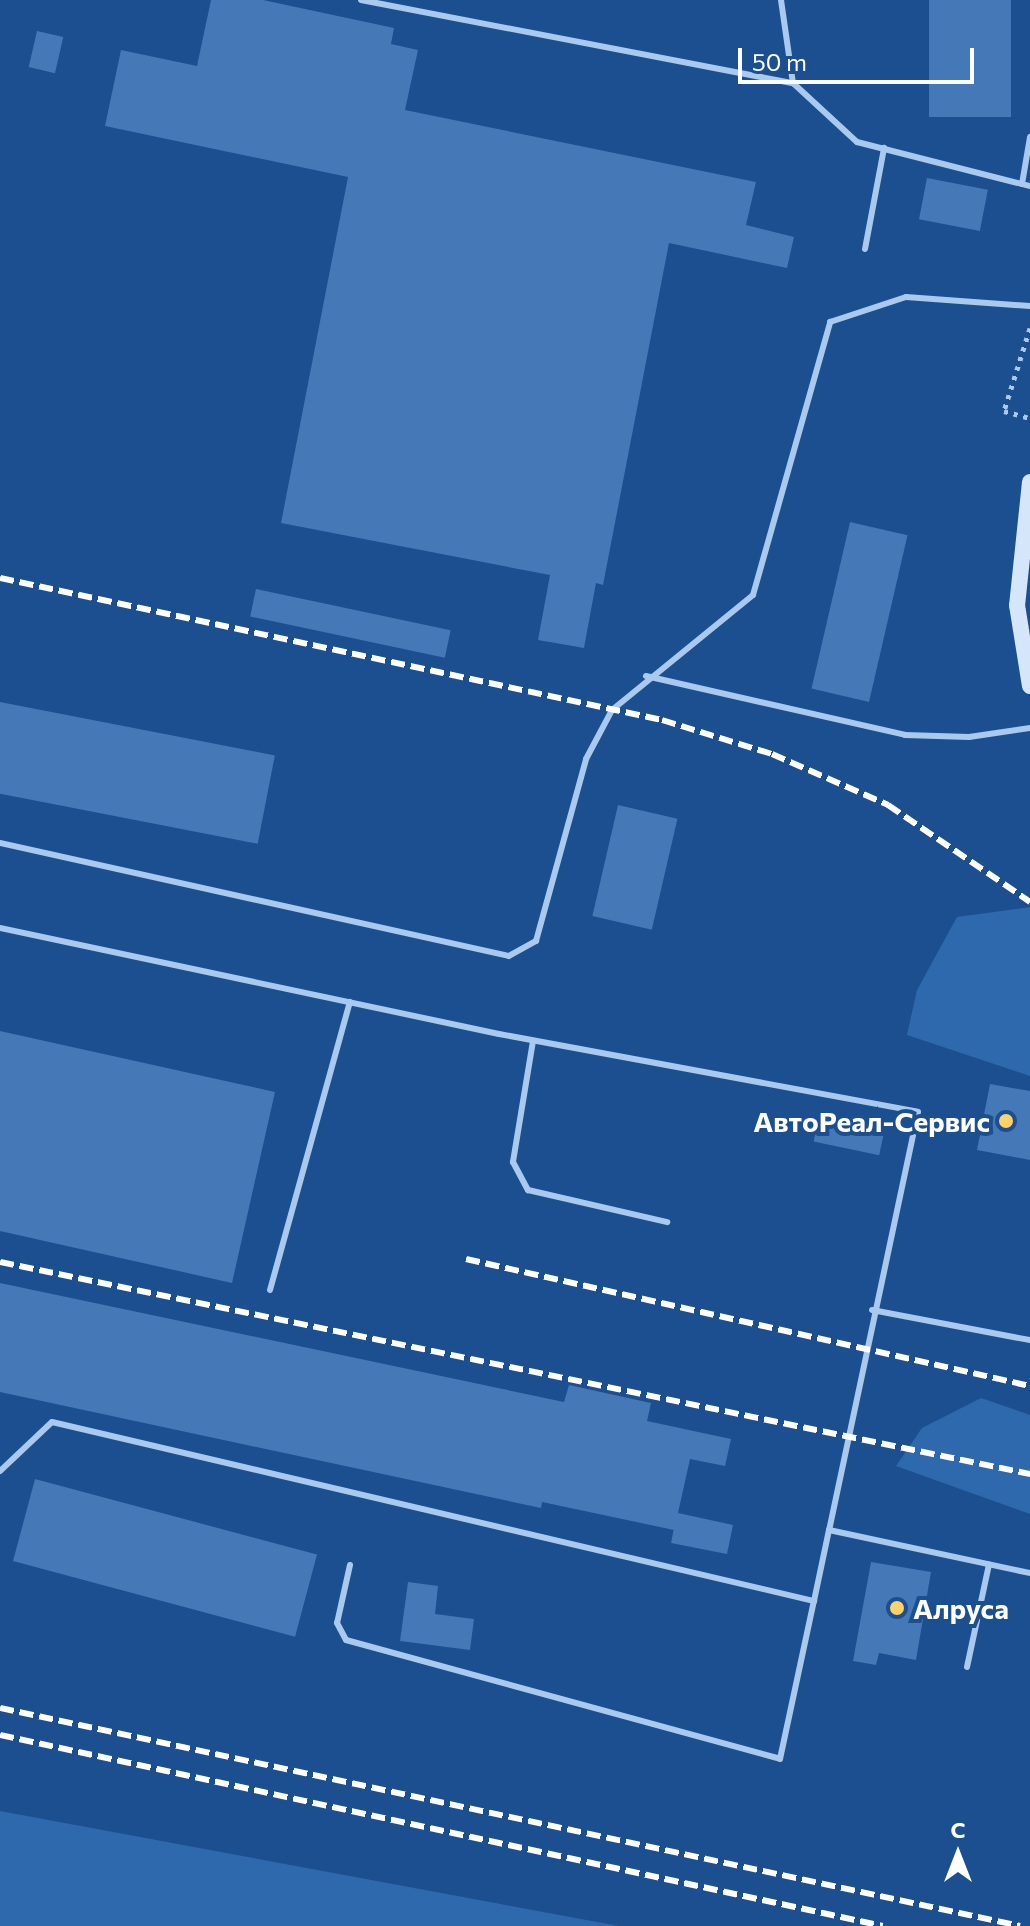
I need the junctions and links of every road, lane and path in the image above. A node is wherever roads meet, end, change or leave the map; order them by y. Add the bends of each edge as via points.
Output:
1 (361, 0) edge
2 (781, 0) edge
3 (793, 83) junction
4 (1030, 137) edge
5 (884, 148) junction
6 (1022, 184) junction
7 (1030, 186) edge
8 (865, 249) dead end
9 (1030, 306) edge
10 (1030, 328) edge
11 (1030, 418) edge
12 (1030, 482) edge
13 (646, 676) junction
14 (1030, 686) edge
15 (1030, 728) edge
16 (0, 843) edge
17 (0, 928) edge
18 (350, 1002) junction
19 (533, 1041) junction
20 (667, 1222) dead end
21 (270, 1290) dead end
22 (872, 1310) junction
23 (1030, 1340) edge
24 (0, 1471) edge
25 (829, 1530) junction
26 (989, 1564) junction
27 (350, 1565) dead end
28 (1030, 1573) edge
29 (814, 1601) junction
30 (967, 1667) dead end

1 - 3 lane
2 - 3 lane
3 - 5 lane via 857,142
4 - 6 lane
5 - 6 lane
5 - 8 lane
6 - 7 lane
9 - 13 lane via 906,297 830,322 753,595
10 - 11 path via 1004,411
12 - 14 street via 1017,605
13 - 15 lane via 905,735 969,737
13 - 16 lane via 612,710 586,759 536,941 509,956
17 - 18 lane
18 - 19 lane
18 - 21 lane
19 - 20 lane via 513,1162 528,1190
19 - 22 lane via 918,1112
22 - 23 lane
22 - 25 lane
24 - 29 lane via 52,1422
25 - 26 lane
25 - 29 lane
26 - 28 lane
26 - 30 lane
27 - 29 lane via 337,1623 356,1645 780,1759

